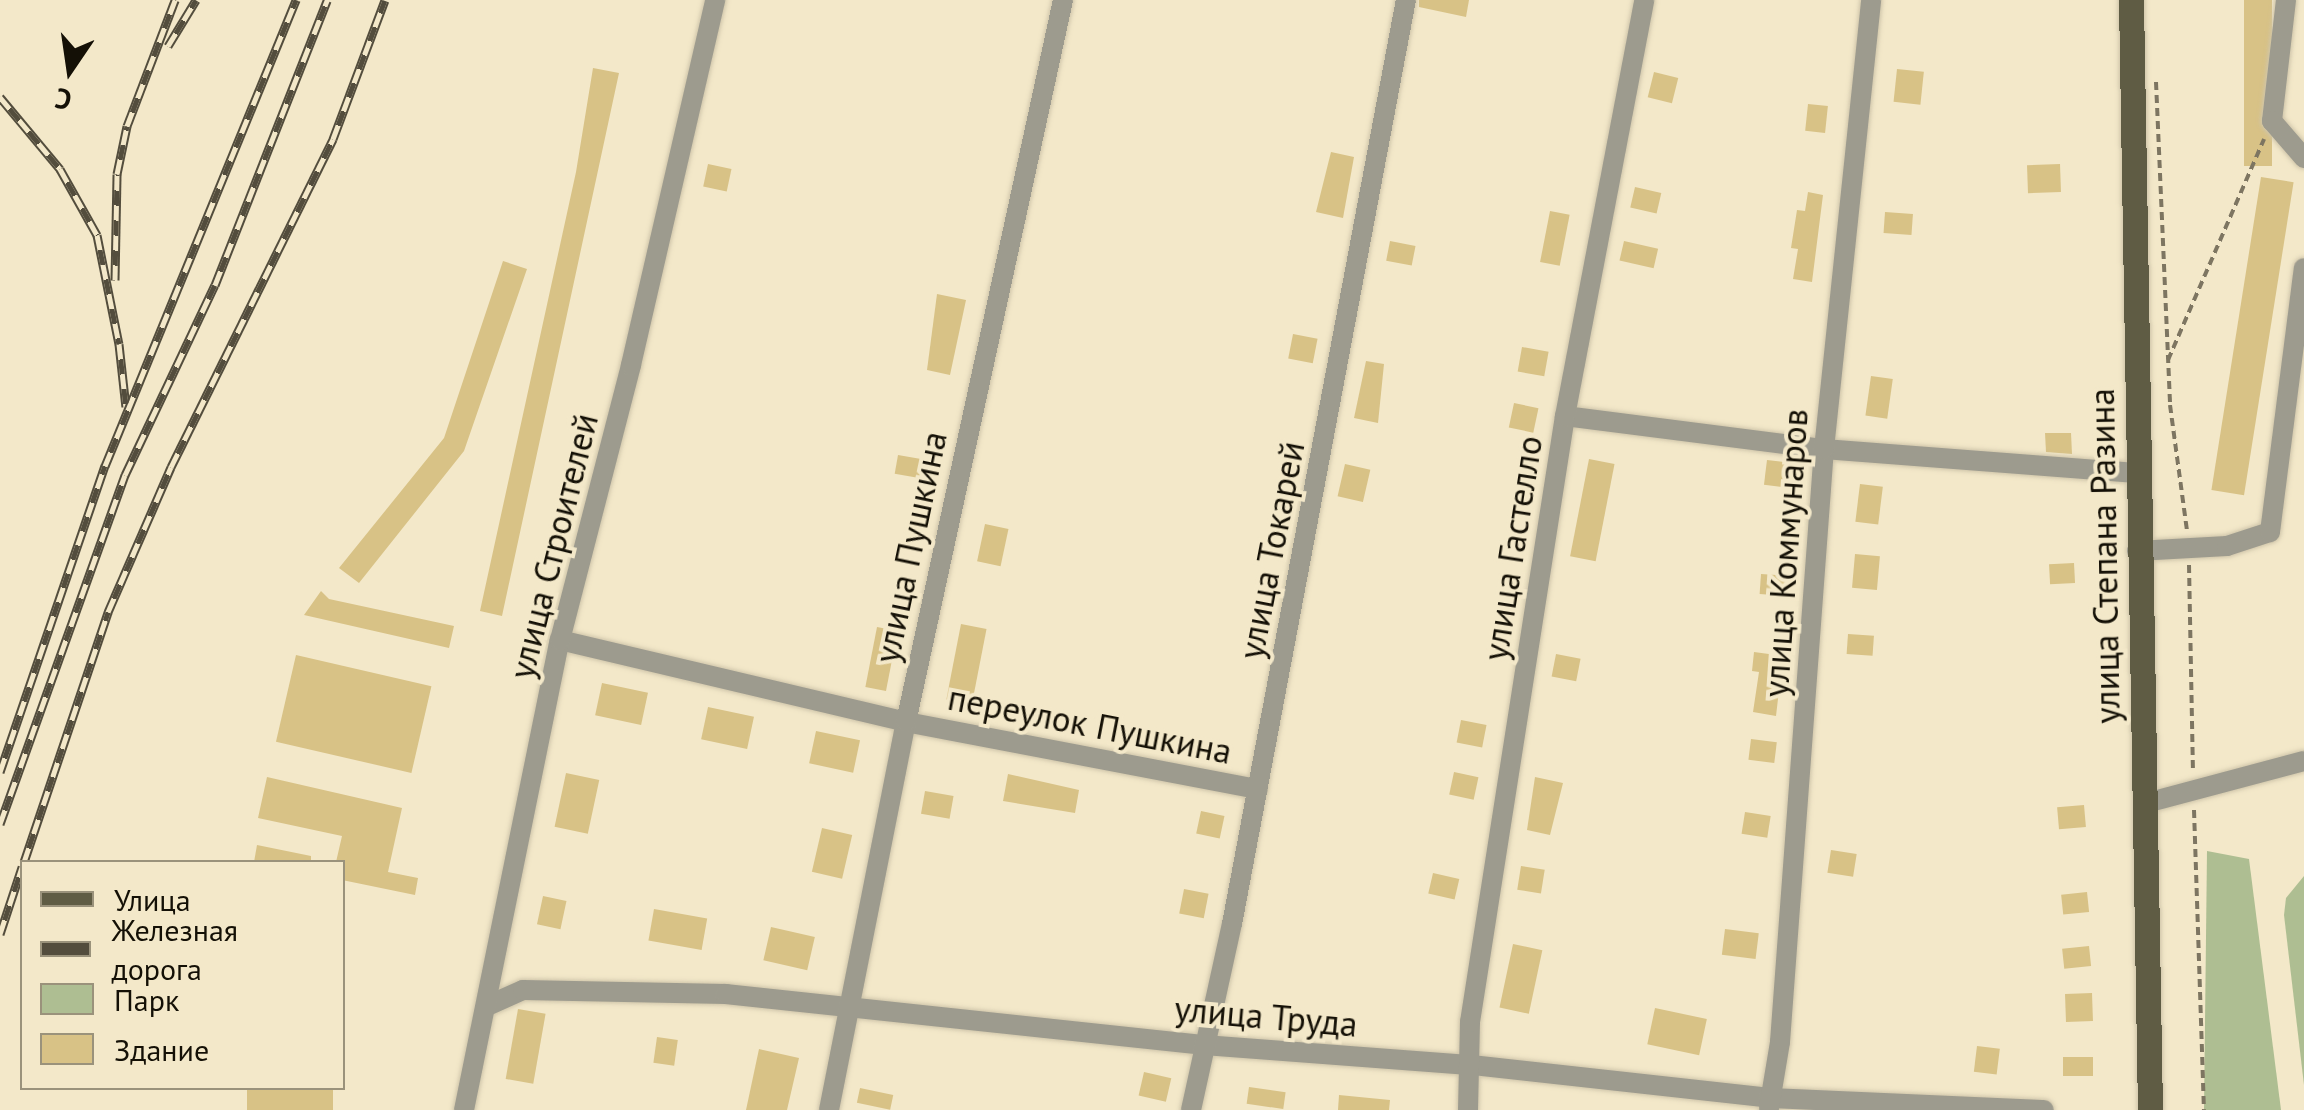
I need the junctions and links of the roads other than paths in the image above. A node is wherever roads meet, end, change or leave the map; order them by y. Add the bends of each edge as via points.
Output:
1 (716, 0) edge
2 (1063, 0) edge
3 (1406, 0) edge
4 (1644, 0) edge
5 (1872, 0) edge
6 (2130, 0) edge
7 (2286, 0) edge
8 (2304, 158) edge
9 (2304, 268) edge
10 (1565, 416) junction
11 (1824, 449) junction
12 (2136, 473) junction
13 (2138, 551) junction
14 (560, 640) junction
15 (906, 722) junction
16 (2304, 762) edge
17 (1258, 788) junction
18 (2146, 803) junction
19 (487, 1006) junction
20 (851, 1007) junction
21 (1204, 1046) junction
22 (1472, 1065) junction
23 (1769, 1104) edge
24 (464, 1110) edge
25 (829, 1110) edge
26 (1191, 1110) edge
27 (1468, 1110) edge
28 (2044, 1110) edge
29 (2150, 1110) edge

1 - 14 street, улица Строителей
2 - 15 street, улица Пушкина
3 - 17 street, улица Токарей
4 - 10 street, улица Гастелло
5 - 11 street, улица Коммунаров
6 - 12 main road, улица Степана Разина
7 - 8 street via 2272,122
9 - 13 street via 2270,532 2227,546
10 - 11 street
10 - 22 street, улица Гастелло via 1470,1022
11 - 12 street
11 - 23 street, улица Коммунаров via 1780,1042
12 - 13 main road, улица Степана Разина
13 - 18 main road, улица Степана Разина
14 - 15 street, переулок Пушкина
14 - 19 street, улица Строителей
15 - 17 street, переулок Пушкина
15 - 20 street, улица Пушкина
16 - 18 street
17 - 21 street, улица Токарей
18 - 29 main road, улица Степана Разина
19 - 20 street, улица Труда via 522,990 726,994
19 - 24 street, улица Строителей
20 - 21 street, улица Труда
20 - 25 street, улица Пушкина
21 - 22 street, улица Труда
21 - 26 street, улица Токарей
22 - 23 street, улица Труда
22 - 27 street, улица Гастелло
23 - 28 street, улица Труда

